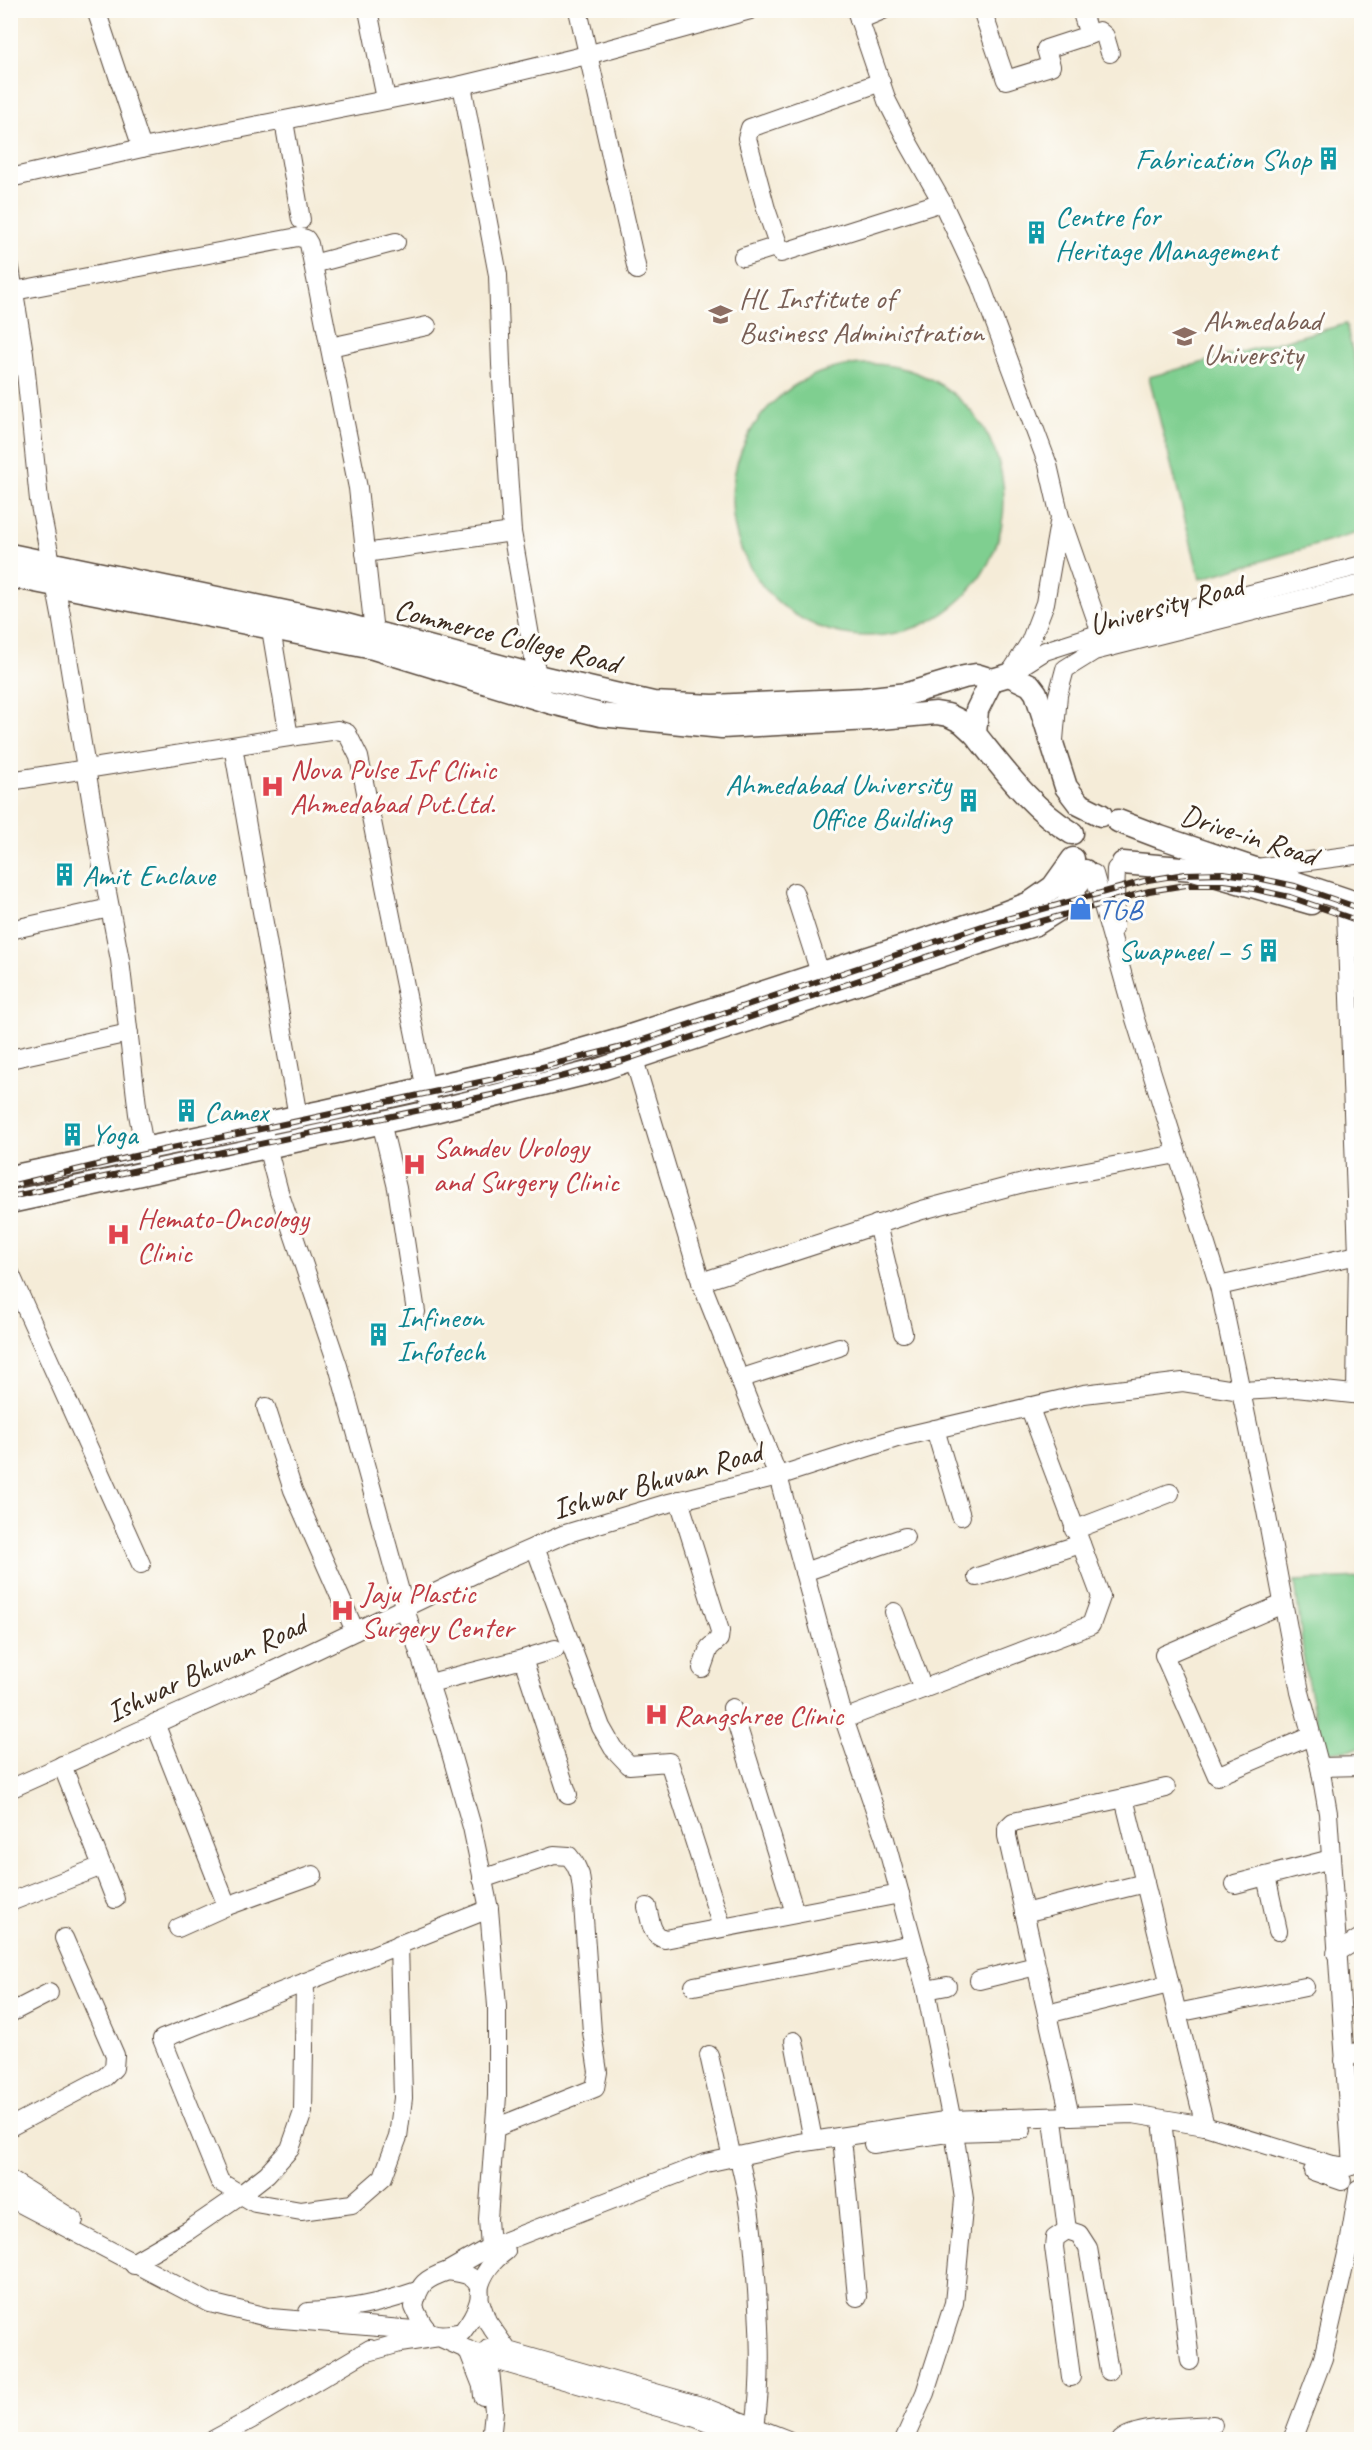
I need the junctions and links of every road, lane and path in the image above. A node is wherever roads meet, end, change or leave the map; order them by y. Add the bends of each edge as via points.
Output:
1 (96, 10) edge
2 (368, 10) edge
3 (578, 10) edge
4 (750, 10) edge
5 (883, 10) edge
6 (982, 10) edge
7 (1081, 10) edge
8 (857, 15) edge
9 (1089, 35) junction
10 (1110, 53) dead end
11 (587, 55) junction
12 (880, 82) junction
13 (462, 85) junction
14 (386, 99) junction
15 (284, 121) junction
16 (142, 148) junction
17 (10, 178) edge
18 (942, 202) junction
19 (301, 220) dead end
20 (396, 242) dead end
21 (781, 253) dead end
22 (743, 257) dead end
23 (313, 264) junction
24 (10, 268) edge
25 (637, 270) dead end
26 (14, 291) junction
27 (428, 326) dead end
28 (330, 348) junction
29 (1060, 518) junction
30 (512, 532) junction
31 (365, 553) junction
32 (10, 555) edge
33 (1362, 565) edge
34 (52, 573) junction
35 (10, 576) edge
36 (1362, 584) edge
37 (271, 629) junction
38 (1101, 633) junction
39 (373, 640) junction
40 (537, 676) junction
41 (1000, 678) junction
42 (549, 702) junction
43 (975, 734) junction
44 (289, 737) junction
45 (233, 746) junction
46 (1053, 747) junction
47 (86, 769) junction
48 (10, 781) edge
49 (1109, 818) junction
50 (1072, 833) junction
51 (1362, 854) edge
52 (1120, 866) junction
53 (1084, 868) junction
54 (1255, 868) junction
55 (794, 892) dead end
56 (110, 908) junction
57 (1356, 912) edge
58 (10, 930) edge
59 (1114, 945) junction
60 (820, 973) junction
61 (129, 1034) junction
62 (627, 1037) junction
63 (10, 1059) edge
64 (634, 1059) junction
65 (426, 1088) junction
66 (430, 1112) junction
67 (298, 1117) junction
68 (381, 1122) junction
69 (262, 1125) junction
70 (266, 1147) junction
71 (1177, 1154) junction
72 (147, 1161) junction
73 (10, 1177) edge
74 (10, 1202) edge
75 (877, 1224) junction
76 (1360, 1254) edge
77 (10, 1272) edge
78 (701, 1282) junction
79 (1219, 1286) junction
80 (416, 1312) dead end
81 (903, 1333) dead end
82 (839, 1347) dead end
83 (739, 1379) junction
84 (1241, 1391) junction
85 (1359, 1394) edge
86 (1029, 1406) junction
87 (266, 1407) dead end
88 (935, 1429) junction
89 (778, 1476) junction
90 (1170, 1493) dead end
91 (679, 1500) junction
92 (961, 1516) dead end
93 (905, 1537) dead end
94 (1077, 1537) junction
95 (535, 1547) junction
96 (141, 1564) dead end
97 (804, 1572) junction
98 (977, 1577) dead end
99 (1283, 1604) junction
100 (404, 1606) junction
101 (894, 1612) dead end
102 (355, 1631) junction
103 (555, 1649) dead end
104 (523, 1659) junction
105 (702, 1668) dead end
106 (430, 1683) junction
107 (923, 1689) junction
108 (732, 1708) dead end
109 (844, 1719) junction
110 (155, 1724) junction
111 (1311, 1736) junction
112 (62, 1765) junction
113 (1362, 1766) edge
114 (1320, 1767) junction
115 (1166, 1788) dead end
116 (10, 1789) edge
117 (568, 1795) dead end
118 (1124, 1798) junction
119 (1331, 1859) junction
120 (102, 1866) junction
121 (313, 1875) dead end
122 (1266, 1876) junction
123 (483, 1879) junction
124 (1144, 1883) junction
125 (1235, 1884) dead end
126 (900, 1894) junction
127 (115, 1899) dead end
128 (10, 1902) edge
129 (227, 1906) junction
130 (647, 1907) dead end
131 (489, 1909) junction
132 (795, 1913) junction
133 (1024, 1914) junction
134 (722, 1927) junction
135 (178, 1928) dead end
136 (1278, 1931) dead end
137 (1362, 1937) edge
138 (64, 1938) dead end
139 (399, 1944) junction
140 (913, 1944) junction
141 (1336, 1953) junction
142 (1036, 1966) junction
143 (979, 1980) dead end
144 (305, 1982) junction
145 (1169, 1984) junction
146 (694, 1986) dead end
147 (947, 1986) dead end
148 (1305, 1987) dead end
149 (926, 1990) junction
150 (49, 1993) dead end
151 (10, 2013) edge
152 (1177, 2013) junction
153 (1047, 2014) junction
154 (794, 2041) dead end
155 (1362, 2049) edge
156 (709, 2055) dead end
157 (1344, 2060) junction
158 (1070, 2116) junction
159 (952, 2126) junction
160 (1205, 2126) junction
161 (10, 2127) edge
162 (495, 2128) junction
163 (1054, 2128) junction
164 (1163, 2129) junction
165 (813, 2140) junction
166 (843, 2148) junction
167 (736, 2162) junction
168 (10, 2180) edge
169 (1354, 2180) edge
170 (240, 2195) junction
171 (10, 2198) edge
172 (1067, 2230) junction
173 (493, 2252) junction
174 (137, 2262) junction
175 (448, 2271) junction
176 (417, 2291) junction
177 (480, 2295) junction
178 (857, 2297) dead end
179 (487, 2321) junction
180 (432, 2334) junction
181 (468, 2350) junction
182 (488, 2357) junction
183 (1190, 2361) dead end
184 (1109, 2371) dead end
185 (1071, 2377) dead end
186 (1213, 2425) dead end
187 (754, 2433) edge
188 (213, 2439) edge
189 (482, 2439) edge
190 (491, 2439) edge
191 (788, 2439) edge
192 (904, 2439) edge
193 (1121, 2439) edge
194 (1282, 2439) edge
195 (1292, 2439) edge

1 - 16 street
2 - 14 street
3 - 11 street
4 - 11 street
5 - 8 street
6 - 9 street via 1006,80 1052,72 1046,49
7 - 9 street
8 - 12 street
9 - 10 street via 1099,31 1105,36
11 - 13 street
11 - 25 street
12 - 18 street
12 - 22 street via 750,128 747,138 777,244
13 - 14 street
13 - 30 street via 498,275
14 - 15 street
15 - 16 street
15 - 19 street
16 - 17 street
18 - 21 street
18 - 29 street via 980,283 1023,393 1048,465
20 - 23 street
23 - 26 street via 306,238 298,237
23 - 28 street
24 - 26 street
26 - 34 street via 39,500
27 - 28 street
28 - 31 street via 358,488
29 - 38 street
29 - 41 street via 1052,575 1040,618 1030,642
30 - 31 street
30 - 40 street
31 - 39 street
32 - 34 main road, Commerce College Road
33 - 38 street, University Road
34 - 35 main road, Commerce College Road
34 - 37 main road, Commerce College Road
34 - 39 main road, Commerce College Road
34 - 47 street
36 - 46 street, University Road via 1094,651 1065,669
37 - 39 main road, Commerce College Road
37 - 44 street
38 - 41 street, University Road via 1045,651
39 - 40 main road, Commerce College Road
39 - 42 main road, Commerce College Road
40 - 41 main road, Commerce College Road via 652,703 713,706 863,699 907,694 976,675
40 - 42 street
41 - 43 main road via 977,710
41 - 46 main road, Drive-in Road via 1030,685
42 - 43 main road, Commerce College Road via 601,715 722,727 936,713 962,722
43 - 50 main road, Commerce College Road via 1037,808
44 - 45 street
44 - 65 street via 338,730 347,733 356,746
45 - 47 street
45 - 67 street
46 - 49 main road, Drive-in Road via 1072,797
47 - 48 street
47 - 56 street
49 - 50 main road via 1083,820
49 - 52 main road via 1128,836 1130,845
49 - 54 main road, Drive-in Road
50 - 53 main road via 1070,847
51 - 54 street
52 - 53 main road via 1101,874
52 - 57 main road, Drive-in Road via 1193,869
52 - 59 street
53 - 59 street
53 - 60 main road via 1030,903
53 - 64 main road via 1066,905 1036,924
54 - 57 main road, Drive-in Road
55 - 60 street
56 - 58 street
56 - 61 street
57 - 76 street
59 - 71 street
60 - 62 main road
61 - 63 street
61 - 72 street
62 - 64 street
62 - 65 main road
64 - 66 main road
64 - 78 street
65 - 66 street
65 - 67 main road
66 - 68 main road
67 - 69 main road
68 - 70 main road
68 - 80 street via 397,1188
69 - 70 street
69 - 72 main road
70 - 72 main road
70 - 100 street via 338,1366
71 - 75 street via 1023,1183
71 - 79 street
72 - 73 main road
72 - 74 main road
75 - 78 street
75 - 81 street
76 - 79 street
76 - 85 street
77 - 96 street
78 - 83 street
79 - 84 street
82 - 83 street
83 - 89 street
84 - 85 street, Ishwar Bhuvan Road via 1296,1388
84 - 86 street, Ishwar Bhuvan Road via 1183,1382 1084,1394
84 - 99 street
86 - 88 street, Ishwar Bhuvan Road
86 - 94 street
87 - 102 street via 293,1490
88 - 89 street, Ishwar Bhuvan Road
88 - 92 street
89 - 91 street, Ishwar Bhuvan Road
89 - 97 street
90 - 94 street
91 - 95 street, Ishwar Bhuvan Road via 565,1534
91 - 105 street via 720,1631
93 - 97 street
94 - 98 street
94 - 107 street via 1101,1597 1091,1625
95 - 100 street, Ishwar Bhuvan Road
95 - 134 street via 601,1727 613,1748 629,1765 669,1762
97 - 109 street
99 - 111 street
99 - 111 street via 1164,1655 1217,1776
100 - 102 street, Ishwar Bhuvan Road
100 - 106 street
101 - 107 street
102 - 110 street, Ishwar Bhuvan Road
103 - 104 street
104 - 106 street
104 - 117 street
106 - 123 street
107 - 109 street
108 - 132 street
109 - 126 street
110 - 112 street, Ishwar Bhuvan Road
110 - 129 street
111 - 114 street
112 - 116 street, Ishwar Bhuvan Road
112 - 120 street
113 - 114 street
114 - 119 street
115 - 118 street
118 - 124 street
118 - 133 street via 1013,1822 1007,1828
119 - 122 street
119 - 141 street
120 - 127 street
120 - 128 street
121 - 129 street
122 - 125 street
122 - 136 street
123 - 131 street
123 - 162 street via 554,1856 569,1856 575,1864 582,1890 598,2072 595,2088
124 - 133 street
124 - 145 street
126 - 132 street
126 - 140 street
129 - 135 street
130 - 134 street via 653,1933 665,1940
131 - 139 street
131 - 162 street via 497,2006
132 - 134 street
133 - 142 street
137 - 141 street
138 - 161 street via 115,2055 114,2068
139 - 144 street
139 - 170 street via 403,2098 398,2137 383,2177 352,2204 301,2211 255,2203
140 - 146 street
140 - 149 street
141 - 157 street
142 - 143 street
142 - 153 street
144 - 170 street via 303,2112 290,2149
144 - 170 street via 162,2039 220,2182
145 - 152 street
145 - 153 street
147 - 149 street
148 - 152 street
149 - 159 street
150 - 151 street
152 - 160 street
153 - 158 street
154 - 165 street
155 - 157 street
156 - 167 street
157 - 169 street
158 - 159 street
158 - 160 street via 1133,2114
159 - 163 street
159 - 165 street
159 - 166 street
159 - 192 street via 964,2199 954,2302 925,2393
160 - 169 street via 1333,2165
162 - 173 street via 488,2219
163 - 164 street via 1132,2124
163 - 172 street
164 - 169 street via 1200,2134
164 - 183 street
165 - 167 street
166 - 167 street
166 - 178 street
167 - 173 street via 706,2163
167 - 187 street via 748,2196 759,2324 761,2390
168 - 174 street
169 - 194 street via 1315,2356
169 - 195 street via 1349,2245 1323,2358
170 - 174 street
171 - 174 street
172 - 184 street via 1080,2234 1088,2248
172 - 185 street via 1055,2238 1054,2247
173 - 175 street
173 - 177 street via 482,2276
174 - 176 street via 237,2303 291,2313 382,2303
174 - 180 street via 210,2303 271,2318
175 - 176 street via 429,2278
175 - 177 street via 469,2276
176 - 180 street via 414,2307
177 - 179 street
177 - 180 street via 473,2319 462,2332
179 - 182 street
179 - 187 street via 508,2351 701,2406
180 - 181 street
180 - 188 street via 361,2354
181 - 182 street
181 - 189 street via 482,2386
182 - 187 street
182 - 190 street via 494,2411
186 - 193 street via 1126,2434
187 - 191 street

